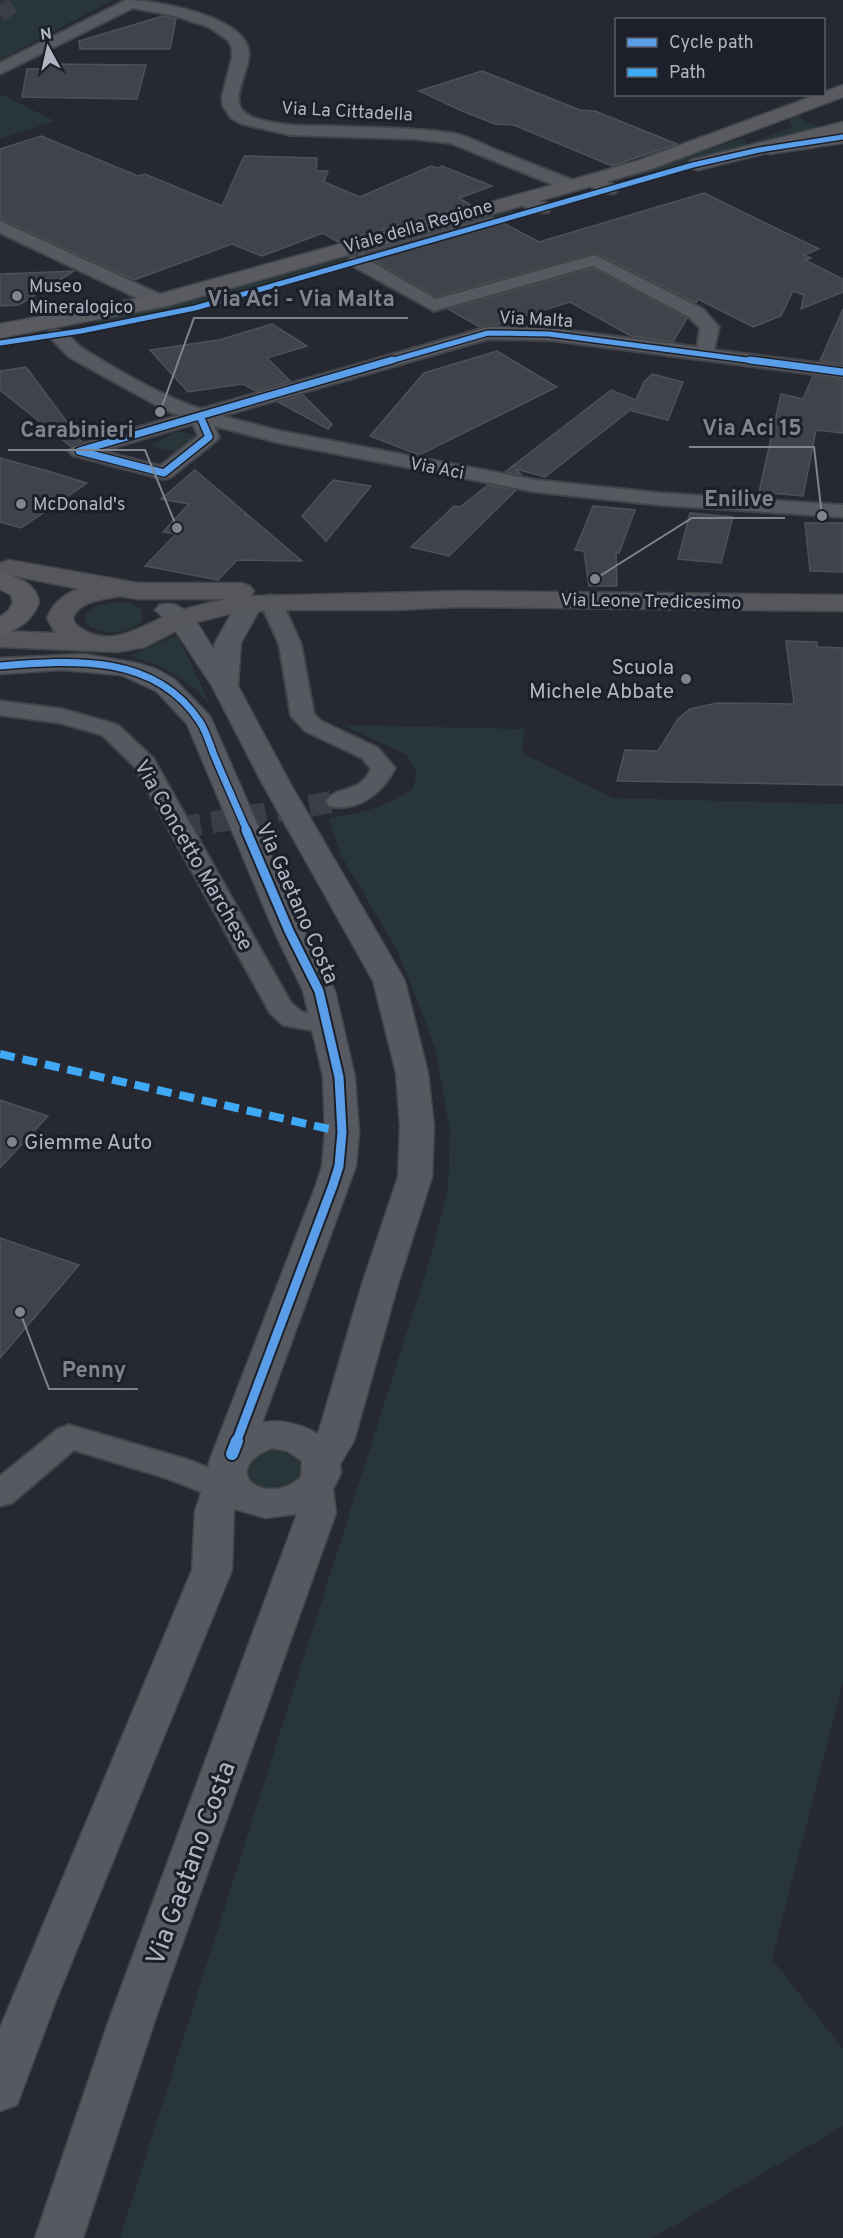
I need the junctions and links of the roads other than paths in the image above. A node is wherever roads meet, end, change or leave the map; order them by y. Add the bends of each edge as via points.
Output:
1 (0, 69) edge
2 (842, 90) edge
3 (810, 104) junction
4 (843, 126) edge
5 (843, 137) edge
6 (759, 150) junction
7 (601, 184) junction
8 (572, 186) junction
9 (533, 204) junction
10 (0, 226) edge
11 (357, 261) junction
12 (159, 301) junction
13 (0, 331) edge
14 (57, 335) junction
15 (0, 343) edge
16 (702, 353) junction
17 (843, 372) edge
18 (200, 416) junction
19 (843, 511) edge
20 (8, 577) edge
21 (130, 590) junction
22 (459, 599) junction
23 (261, 602) junction
24 (843, 603) edge
25 (171, 618) junction
26 (0, 627) edge
27 (0, 639) edge
28 (95, 643) junction
29 (0, 666) edge
30 (138, 673) junction
31 (225, 686) junction
32 (0, 708) edge
33 (338, 801) tunnel mouth
34 (327, 1025) junction
35 (230, 1474) junction
36 (318, 1475) junction
37 (0, 1494) edge
38 (0, 2090) edge
39 (59, 2238) edge

1 - 8 street, Via La Cittadella via 131,3 159,8 214,24 234,37 240,47 240,58 231,106 248,121 290,130 453,138
2 - 3 main road, Viale della Regione
3 - 4 main road via 807,109 817,119
3 - 7 main road, Viale della Regione
4 - 6 main road, Viale della Regione
5 - 6 street
6 - 7 main road, Viale della Regione
7 - 8 main road, Viale della Regione
7 - 9 main road, Viale della Regione
8 - 9 main road, Viale della Regione
9 - 11 main road, Viale della Regione
9 - 12 main road, Viale della Regione
10 - 12 street
11 - 14 main road, Viale della Regione via 195,308
11 - 16 street via 435,305 595,260 696,313 710,327
12 - 13 main road, Viale della Regione
14 - 15 main road, Viale della Regione
14 - 18 street, Via Aci via 76,353 153,396
16 - 17 street, Via Malta
16 - 18 street, Via Malta via 549,334 488,333
18 - 18 street, Via Malta via 209,437 164,473 79,451
18 - 19 street, Via Aci via 280,437 536,486
20 - 21 main road via 44,576
20 - 26 main road via 27,605 22,613
21 - 22 main road via 396,592
21 - 25 main road via 163,602
21 - 28 main road via 85,595 62,611 60,621 64,630 75,638
22 - 23 main road
22 - 24 main road, Via Leone Tredicesimo
23 - 25 main road
23 - 31 street via 228,643
23 - 33 street via 290,644 303,716 313,726 370,753 383,768 378,783
25 - 28 main road via 152,635 136,641
25 - 31 street, Via Gaetano Costa
27 - 28 main road
28 - 30 street
29 - 30 street via 71,661
30 - 34 street, Via Gaetano Costa via 164,685 200,722 289,931 319,991
31 - 36 street, Via Gaetano Costa via 389,981 412,1073 417,1126 415,1177 335,1441
32 - 34 street, Via Concetto Marchese via 62,716 110,730 144,763 280,1007 293,1019
34 - 35 street, Via Gaetano Costa via 339,1077 339,1166
35 - 36 street via 258,1503 275,1504 302,1497
35 - 36 street via 243,1444 272,1434 299,1438 312,1446
35 - 37 street via 177,1469 69,1437
35 - 38 street, Via Gaetano Costa via 214,1511 212,1570 34,1998
36 - 39 street, Via Gaetano Costa via 317,1512 132,2020

